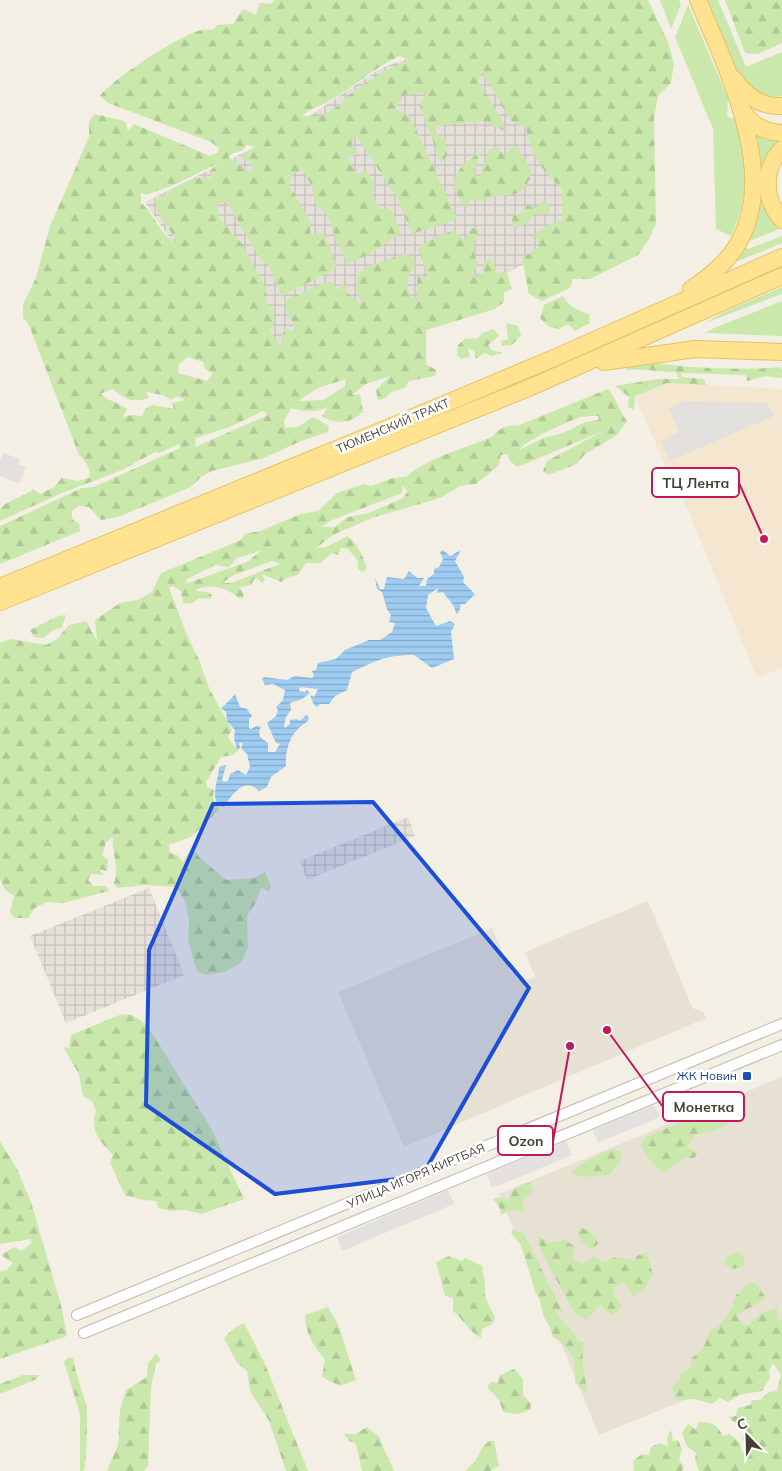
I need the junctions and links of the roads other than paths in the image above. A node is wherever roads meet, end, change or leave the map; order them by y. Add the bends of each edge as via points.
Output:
1 (698, 0) edge
2 (728, 72) junction
3 (737, 98) junction
4 (782, 106) edge
5 (782, 132) edge
6 (782, 149) edge
7 (782, 220) edge
8 (782, 257) edge
9 (782, 276) edge
10 (654, 313) junction
11 (782, 352) edge
12 (531, 387) junction
13 (0, 587) edge
14 (0, 602) edge
15 (782, 1024) edge
16 (782, 1045) edge
17 (77, 1315) dead end
18 (84, 1333) dead end

1 - 2 main road
2 - 3 main road
2 - 4 main road via 755,101
3 - 5 main road via 754,124
3 - 10 main road via 753,172 752,200 742,236 719,268
6 - 7 main road via 774,157 768,179 773,209
8 - 10 main road, ТЮМЕНСКИЙ ТРАКТ
9 - 12 main road, ТЮМЕНСКИЙ ТРАКТ
10 - 13 main road, ТЮМЕНСКИЙ ТРАКТ via 373,434
11 - 12 main road via 695,349 626,357 590,365
12 - 14 main road, ТЮМЕНСКИЙ ТРАКТ
15 - 17 street, УЛИЦА ИГОРЯ КИРТБАЯ
16 - 18 street, УЛИЦА ИГОРЯ КИРТБАЯ

